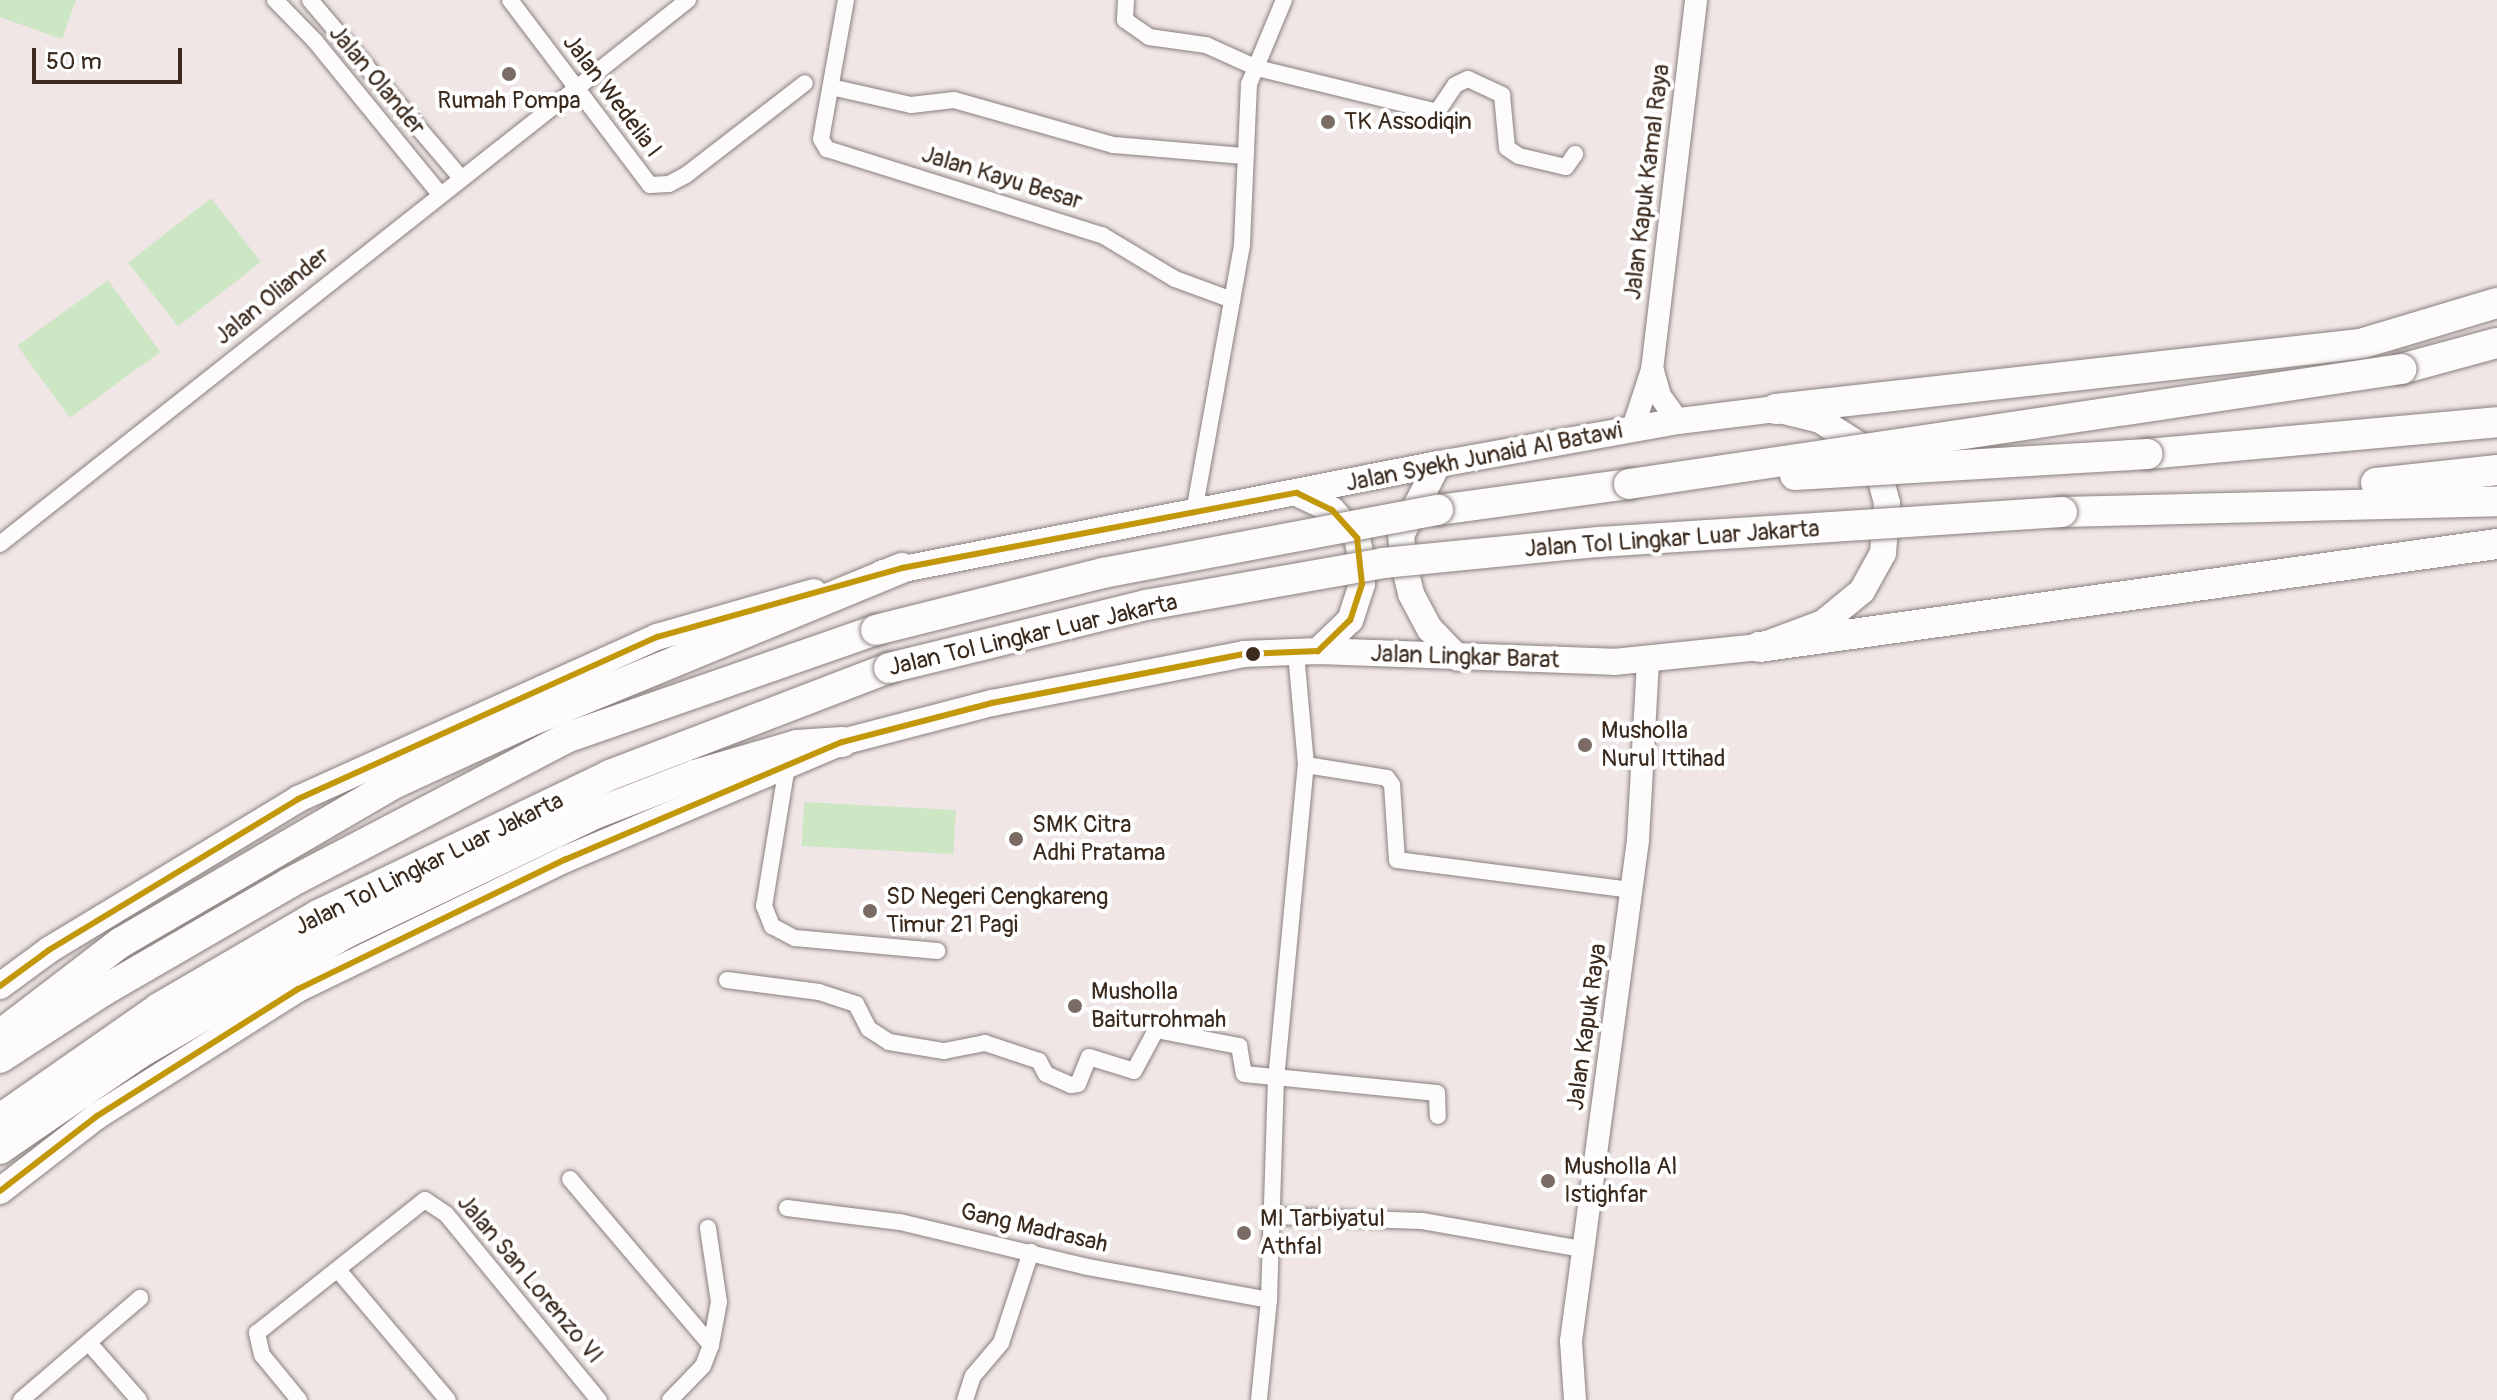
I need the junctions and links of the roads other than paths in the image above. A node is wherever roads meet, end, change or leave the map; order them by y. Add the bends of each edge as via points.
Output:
1 (275, 0) edge
2 (310, 0) edge
3 (510, 0) edge
4 (688, 0) edge
5 (846, 0) edge
6 (1126, 0) edge
7 (1284, 0) edge
8 (1696, 0) edge
9 (1257, 68) junction
10 (805, 83) dead end
11 (831, 87) junction
12 (576, 88) junction
13 (1575, 154) dead end
14 (1245, 156) junction
15 (460, 177) junction
16 (439, 193) junction
17 (1232, 300) junction
18 (2497, 303) edge
19 (2497, 326) edge
20 (2497, 343) edge
21 (2432, 360) junction
22 (1652, 370) junction
23 (1776, 409) junction
24 (1678, 421) junction
25 (2497, 422) edge
26 (1633, 428) junction
27 (1438, 464) junction
28 (2497, 470) edge
29 (1629, 484) junction
30 (1297, 493) junction
31 (2497, 501) edge
32 (2171, 505) junction
33 (1194, 512) junction
34 (0, 544) edge
35 (2497, 544) edge
36 (902, 568) junction
37 (1759, 647) junction
38 (1307, 652) junction
39 (1458, 658) junction
40 (1648, 660) junction
41 (842, 742) junction
42 (1306, 765) junction
43 (787, 766) junction
44 (1632, 890) junction
45 (937, 951) dead end
46 (727, 980) dead end
47 (0, 986) edge
48 (0, 1035) edge
49 (0, 1058) edge
50 (1276, 1080) junction
51 (1438, 1116) dead end
52 (0, 1119) edge
53 (0, 1149) edge
54 (570, 1179) dead end
55 (0, 1191) edge
56 (787, 1208) dead end
57 (1274, 1216) junction
58 (708, 1228) dead end
59 (1583, 1249) junction
60 (1031, 1252) junction
61 (338, 1270) junction
62 (140, 1298) dead end
63 (1269, 1300) junction
64 (89, 1343) junction
65 (711, 1345) junction
66 (21, 1400) edge
67 (139, 1400) edge
68 (299, 1400) edge
69 (448, 1400) edge
70 (599, 1400) edge
71 (670, 1400) edge
72 (965, 1400) edge
73 (1259, 1400) edge
74 (1575, 1400) edge

1 - 16 street, Jalan Olander
2 - 15 street, Jalan Olander
3 - 12 street, Jalan Wedelia I
4 - 12 street, Jalan Oliander
5 - 11 street, Jalan Kayu Besar
6 - 9 street via 1125,20 1144,35 1206,45
7 - 9 street
8 - 22 main road, Jalan Kapuk Kamal Raya
9 - 13 street via 1437,112 1455,85 1468,79 1502,95 1507,148 1566,167
9 - 14 street via 1249,84
10 - 12 street, Jalan Wedelia I via 669,184 650,185
11 - 14 street via 911,105 954,100 1113,145
11 - 17 street, Jalan Kayu Besar via 821,139 827,149 1102,235 1175,279
12 - 15 street, Jalan Oliander
14 - 17 street via 1242,244
15 - 16 street, Jalan Oliander
16 - 34 street, Jalan Oliander
17 - 33 street
18 - 23 highway via 2360,344
19 - 21 highway
20 - 21 highway
21 - 29 highway, bridge via 2401,369
22 - 24 main road, Jalan Kapuk Kamal Raya via 1660,396
22 - 26 main road, Jalan Kapuk Kamal Raya
23 - 24 main road, Jalan Syekh Junaid Al Batawi
23 - 37 main road, Jalan Lingkar Barat via 1820,420 1859,445 1884,488 1887,536 1870,578 1845,607 1808,631
24 - 26 main road, Jalan Syekh Junaid Al Batawi
25 - 29 highway, bridge via 2147,454
26 - 27 main road, Jalan Syekh Junaid Al Batawi
27 - 30 main road, Jalan Syekh Junaid Al Batawi
27 - 39 main road via 1401,535 1404,565 1411,594 1430,629
28 - 32 highway
29 - 49 highway, Jalan Tol Lingkar Luar Jakarta, bridge via 1371,520 1000,596 876,630 566,738 289,883
30 - 33 main road, Jalan Syekh Junaid Al Batawi
30 - 38 main road via 1332,510 1357,538 1362,561 1362,584 1350,620
31 - 32 highway
32 - 52 highway, Jalan Tol Lingkar Luar Jakarta, bridge via 1599,542 1383,563 1146,605 889,668 610,775 318,915 159,1008
33 - 36 main road, Jalan Syekh Junaid Al Batawi
35 - 37 highway
36 - 47 main road, Jalan Syekh Junaid Al Batawi via 657,637 450,726 298,799 49,950
36 - 48 highway via 526,723 395,783 120,943
37 - 40 main road, Jalan Lingkar Barat
38 - 39 main road, Jalan Lingkar Barat
38 - 41 main road, Jalan Lingkar Barat via 1244,654 1007,700
38 - 42 street
39 - 40 main road, Jalan Lingkar Barat
40 - 44 main road, Jalan Kapuk Raya
41 - 43 main road, Jalan Lingkar Barat
41 - 53 highway via 797,745 681,780 597,813 360,926 138,1054
42 - 44 street via 1387,778 1392,785 1397,860
42 - 50 street
43 - 45 street via 764,906 772,926 795,938
43 - 55 main road, Jalan Lingkar Barat via 566,859 298,989 97,1116
44 - 59 main road, Jalan Kapuk Raya
46 - 50 street via 819,992 856,1004 869,1029 889,1042 944,1051 985,1043 1039,1061 1046,1074 1071,1085 1078,1084 1089,1057 1134,1071 1156,1030 1239,1046 1244,1074
50 - 51 street via 1435,1092
50 - 57 street
54 - 65 street
56 - 60 street, Gang Madrasah via 873,1217
57 - 59 street via 1422,1221
57 - 63 street
58 - 65 street via 719,1302
59 - 74 main road, Jalan Kapuk Raya via 1571,1341
60 - 63 street, Gang Madrasah
60 - 72 street via 1001,1343 973,1376
61 - 68 street, Jalan San Lorenzo VI via 257,1333 262,1355
61 - 69 street
61 - 70 street, Jalan San Lorenzo VI via 418,1202 431,1201
62 - 64 street
63 - 73 street
64 - 66 street
64 - 67 street
65 - 71 street via 703,1366

